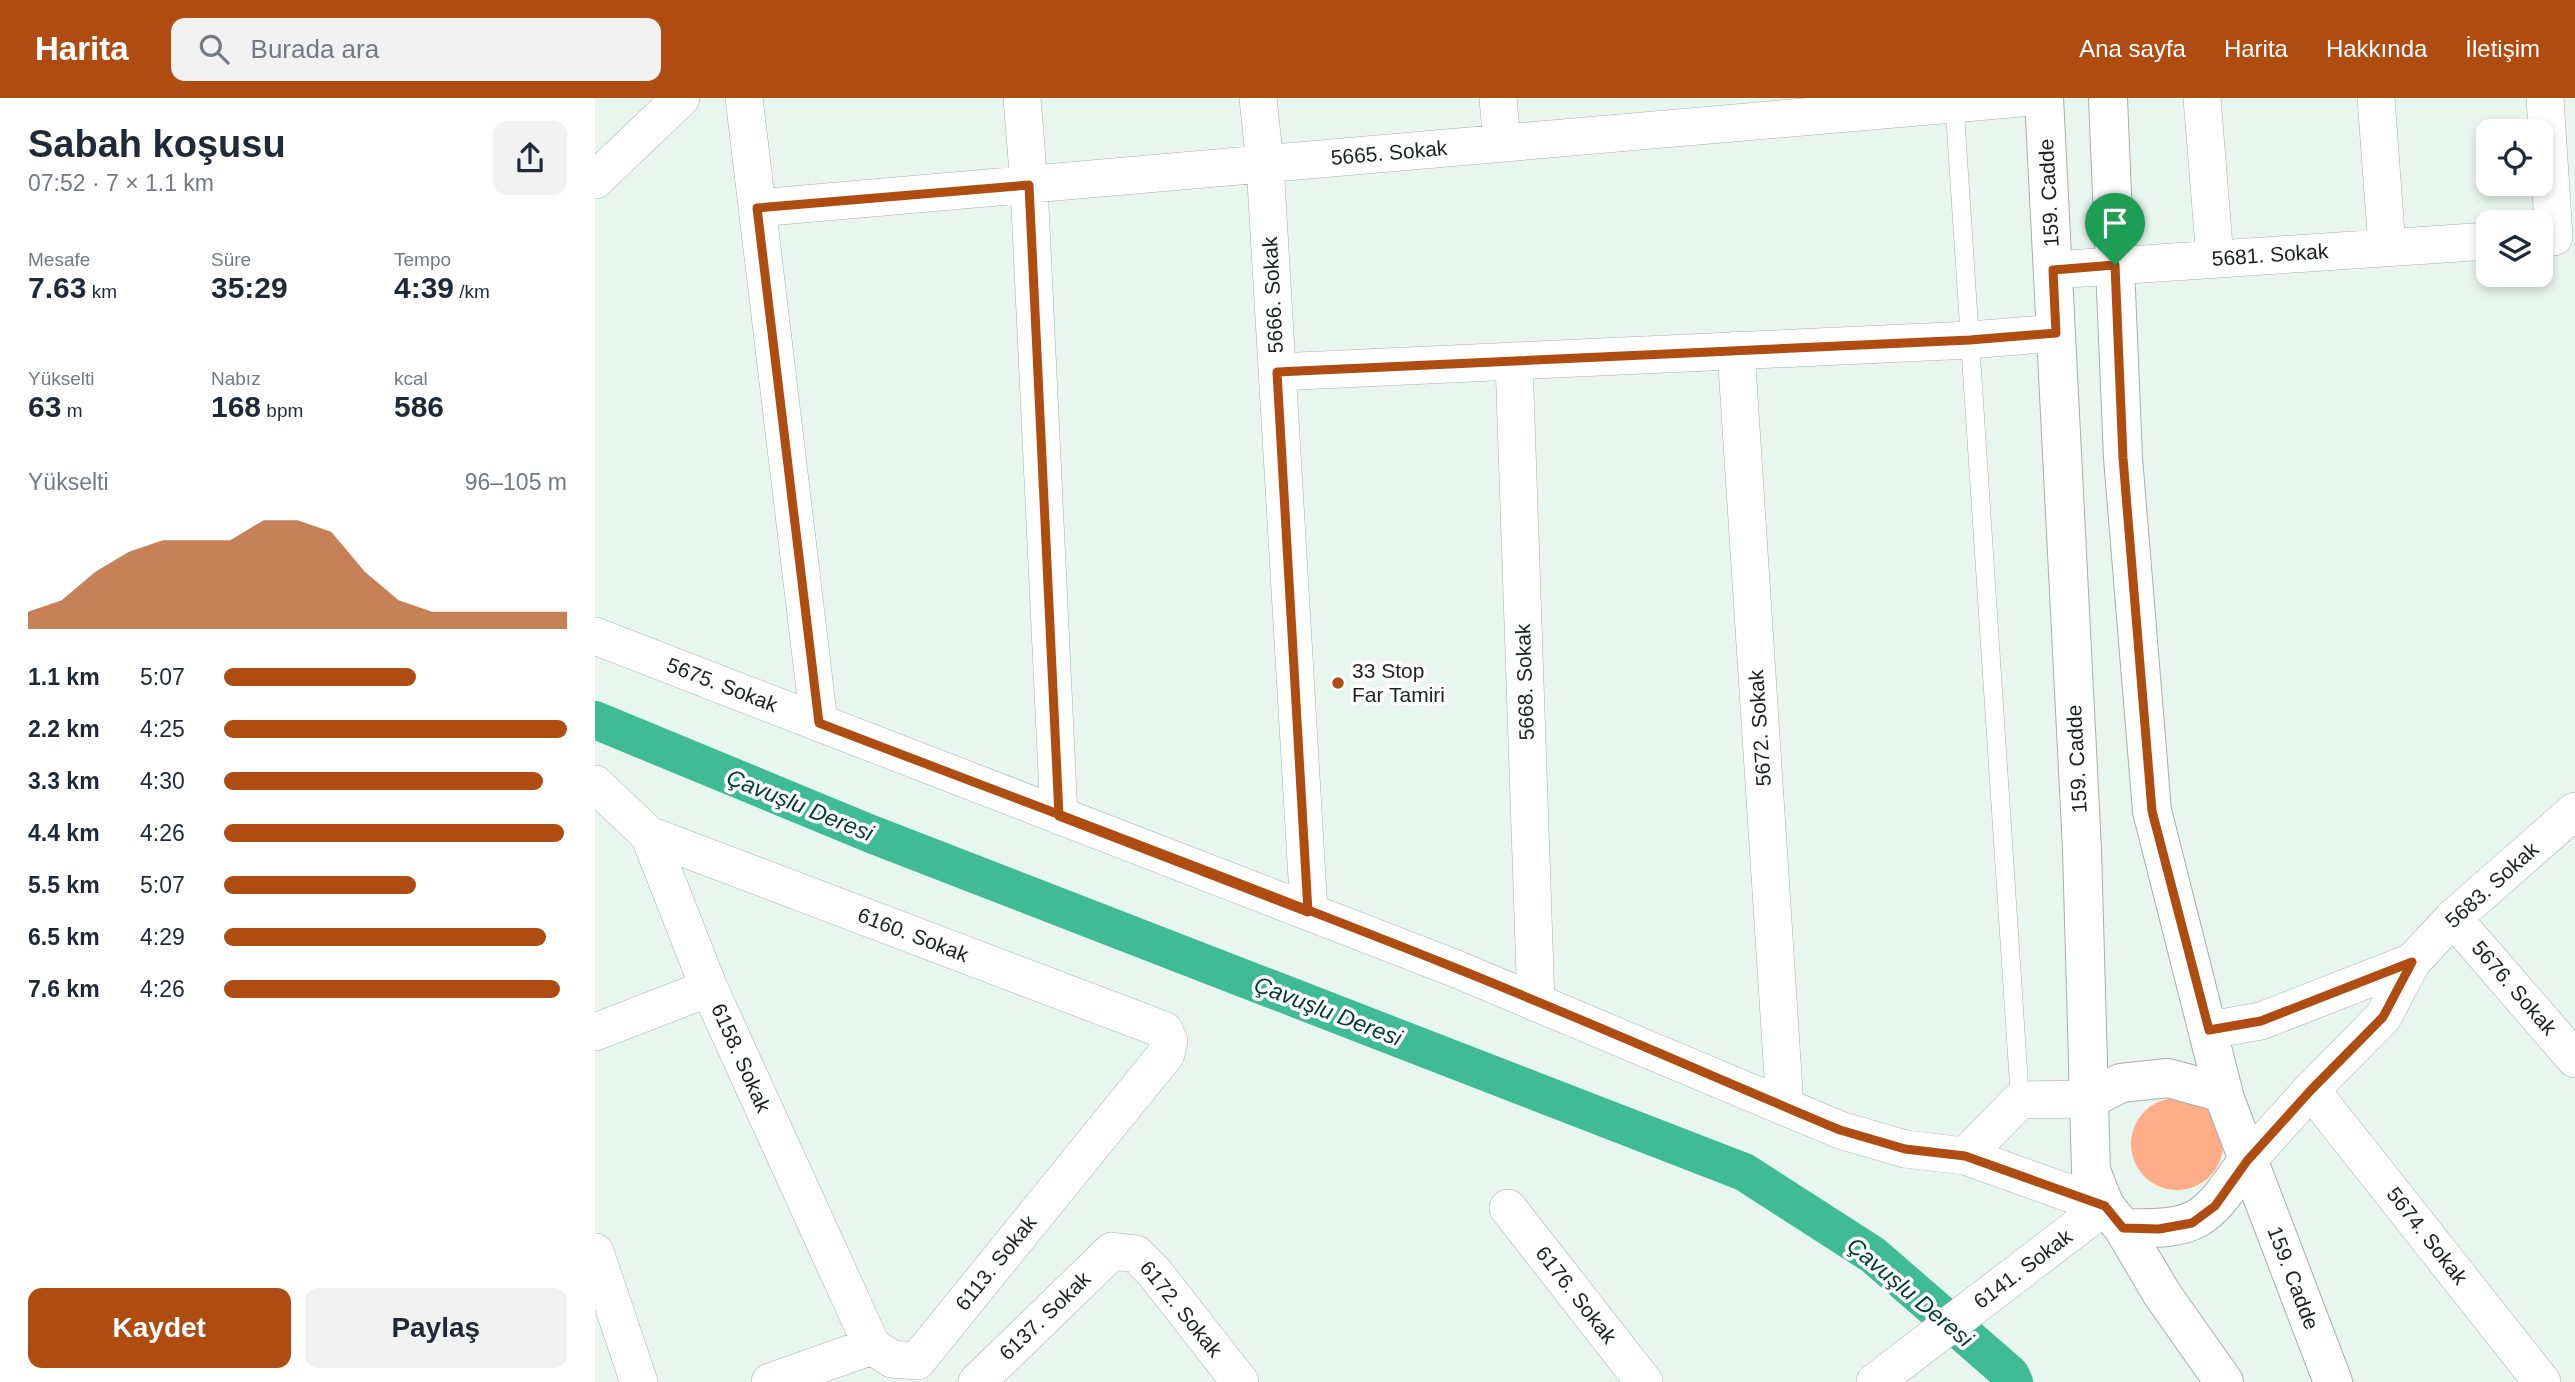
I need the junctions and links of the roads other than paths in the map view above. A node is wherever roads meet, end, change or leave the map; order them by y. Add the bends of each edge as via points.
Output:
1 (681, 98) edge
2 (744, 98) edge
3 (1022, 98) edge
4 (1258, 98) edge
5 (1498, 98) edge
6 (2021, 98) edge
7 (2044, 98) edge
8 (2108, 98) edge
9 (2202, 98) edge
10 (2377, 98) edge
11 (2545, 98) edge
12 (1954, 101) edge
13 (1720, 111) edge
14 (1502, 143) junction
15 (1265, 164) junction
16 (595, 180) edge
17 (1029, 185) junction
18 (757, 208) junction
19 (2557, 236) edge
20 (2476, 242) edge
21 (2387, 247) junction
22 (2215, 259) junction
23 (2115, 265) junction
24 (2053, 270) junction
25 (2056, 333) junction
26 (1970, 340) junction
27 (1736, 349) junction
28 (1514, 361) junction
29 (1277, 372) junction
30 (595, 636) edge
31 (819, 723) junction
32 (595, 784) edge
33 (2575, 811) edge
34 (1059, 816) junction
35 (649, 835) junction
36 (1308, 912) junction
37 (2453, 918) junction
38 (2412, 962) junction
39 (709, 988) junction
40 (1536, 1003) junction
41 (2209, 1030) junction
42 (595, 1032) edge
43 (1169, 1041) joint
44 (2575, 1059) edge
45 (2311, 1090) junction
46 (2223, 1093) junction
47 (2090, 1099) junction
48 (2019, 1100) junction
49 (1785, 1107) junction
50 (1965, 1156) junction
51 (2247, 1161) junction
52 (1508, 1209) dead end
53 (2114, 1217) junction
54 (1112, 1251) joint
55 (595, 1252) edge
56 (872, 1346) junction
57 (1886, 1374) edge
58 (639, 1382) edge
59 (770, 1382) edge
60 (977, 1382) edge
61 (1240, 1382) edge
62 (1644, 1382) edge
63 (2224, 1382) edge
64 (2333, 1382) edge
65 (2542, 1382) edge

1 - 16 street
2 - 18 street
3 - 17 street
4 - 15 street, 5666. Sokak
5 - 14 street
6 - 12 street, 5665. Sokak
7 - 24 main road, 159. Cadde
8 - 23 main road, 159. Cadde
9 - 22 street
10 - 21 street
11 - 19 street
12 - 13 street, 5665. Sokak
12 - 26 lane
13 - 14 street, 5665. Sokak
14 - 15 street, 5665. Sokak
15 - 17 street, 5665. Sokak
15 - 29 street, 5666. Sokak
17 - 18 street, 5665. Sokak
17 - 34 street
18 - 31 street
20 - 21 street, 5681. Sokak
21 - 22 street, 5681. Sokak
22 - 23 street, 5681. Sokak
23 - 24 street, 5681. Sokak
23 - 41 main road, 159. Cadde via 2123,458 2152,811
24 - 25 main road, 159. Cadde
25 - 26 street
25 - 47 main road, 159. Cadde
26 - 27 street
26 - 48 lane
27 - 28 street
27 - 49 street, 5672. Sokak
28 - 29 street
28 - 40 street, 5668. Sokak
29 - 36 street, 5666. Sokak
30 - 31 street, 5675. Sokak
31 - 34 street, 5675. Sokak
32 - 35 street, 6158. Sokak
33 - 37 street, 5683. Sokak
34 - 36 street, 5675. Sokak
35 - 39 street, 6158. Sokak
35 - 43 street, 6160. Sokak via 1164,1030
36 - 40 street, 5675. Sokak
37 - 38 street, 5683. Sokak
37 - 44 street, 5676. Sokak
38 - 41 street, 5683. Sokak via 2261,1021
38 - 45 street, 5683. Sokak via 2383,1017
39 - 42 street
39 - 56 street, 6158. Sokak
40 - 49 street, 5675. Sokak
41 - 46 main road, 159. Cadde
43 - 56 street, 6113. Sokak via 1166,1054 917,1361 892,1359
45 - 51 street, 5683. Sokak
45 - 65 street, 5674. Sokak
46 - 47 main road via 2168,1078 2121,1083
46 - 51 main road, 159. Cadde
47 - 48 street
47 - 53 main road, 159. Cadde via 2091,1171
48 - 50 street
49 - 50 street, 5675. Sokak via 1840,1130 1905,1149
50 - 53 street, 5675. Sokak
51 - 53 main road via 2215,1206 2192,1223 2159,1229
51 - 64 main road, 159. Cadde
52 - 62 street, 6176. Sokak
53 - 57 street, 6141. Sokak via 2012,1277
53 - 63 main road, 159. Cadde
54 - 60 street, 6137. Sokak
54 - 61 street, 6172. Sokak via 1136,1254 1145,1263
55 - 58 street
56 - 59 street

